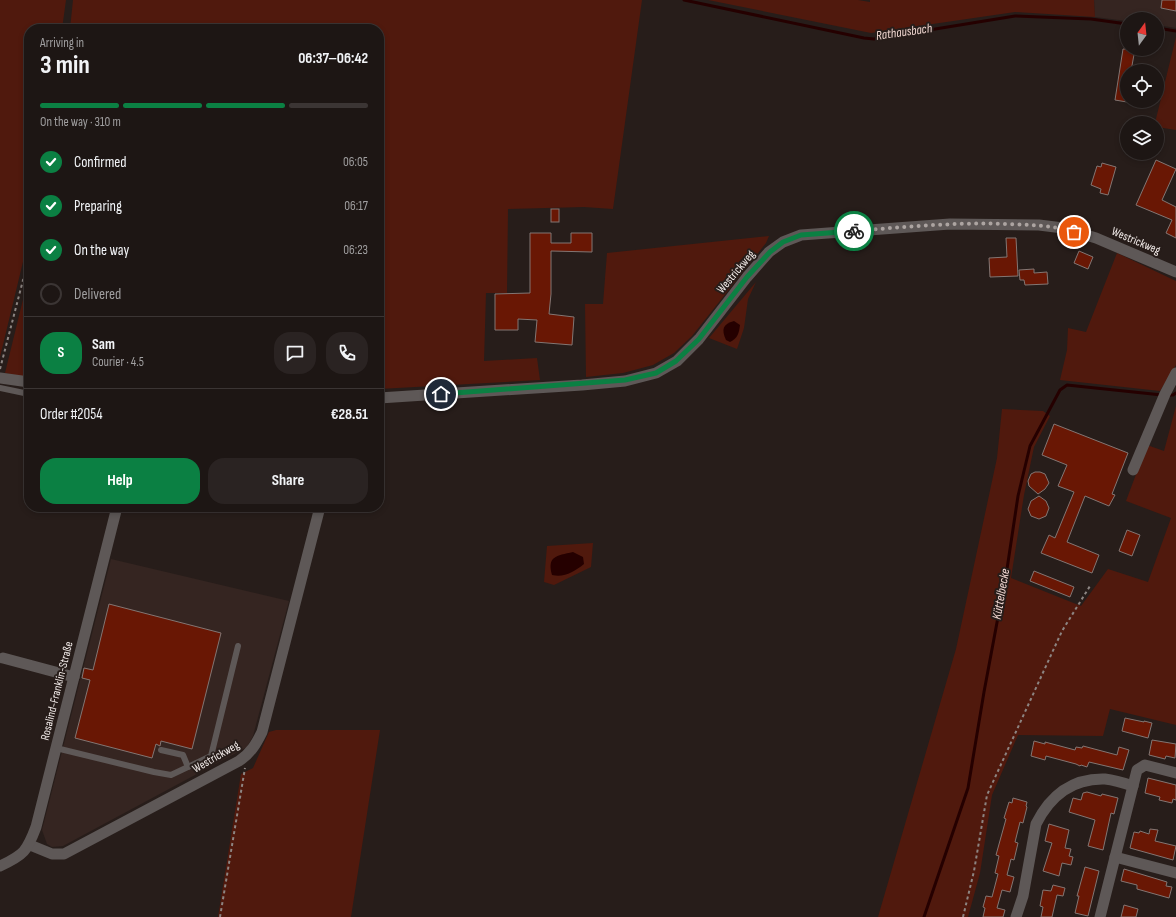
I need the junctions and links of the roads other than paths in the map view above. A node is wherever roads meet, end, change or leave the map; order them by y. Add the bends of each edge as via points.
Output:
1 (1176, 272) edge
2 (1176, 373) edge
3 (0, 378) edge
4 (24, 381) edge
5 (0, 388) edge
6 (24, 393) edge
7 (384, 398) edge
8 (1133, 470) dead end
9 (116, 512) edge
10 (319, 512) edge
11 (238, 646) dead end
12 (3, 658) dead end
13 (74, 677) junction
14 (56, 748) junction
15 (161, 750) dead end
16 (188, 767) junction
17 (1176, 773) edge
18 (1133, 786) junction
19 (30, 845) junction
20 (1116, 857) junction
21 (0, 866) edge
22 (1176, 873) edge
23 (1016, 917) edge
24 (1100, 917) edge

1 - 7 street, Westrickweg via 1096,238 1063,228 1039,225 950,224 801,235 783,242 770,252 747,277 699,339 676,361 656,373 582,385
2 - 8 street
3 - 4 street
5 - 6 lane
9 - 13 street, Rosalind-Franklin-Straße
10 - 19 street, Westrickweg via 262,732 256,745 244,758 64,854 52,854
11 - 16 lane via 211,756
12 - 13 street
13 - 14 street, Rosalind-Franklin-Straße
14 - 16 lane via 171,775
14 - 19 street, Rosalind-Franklin-Straße
15 - 16 lane via 183,755
17 - 18 street via 1145,765 1137,770
18 - 20 street
18 - 23 street via 1107,779 1086,780 1054,797 1036,824 1023,896
19 - 21 street, Rosalind-Franklin-Straße via 17,858
20 - 22 street
20 - 24 street

